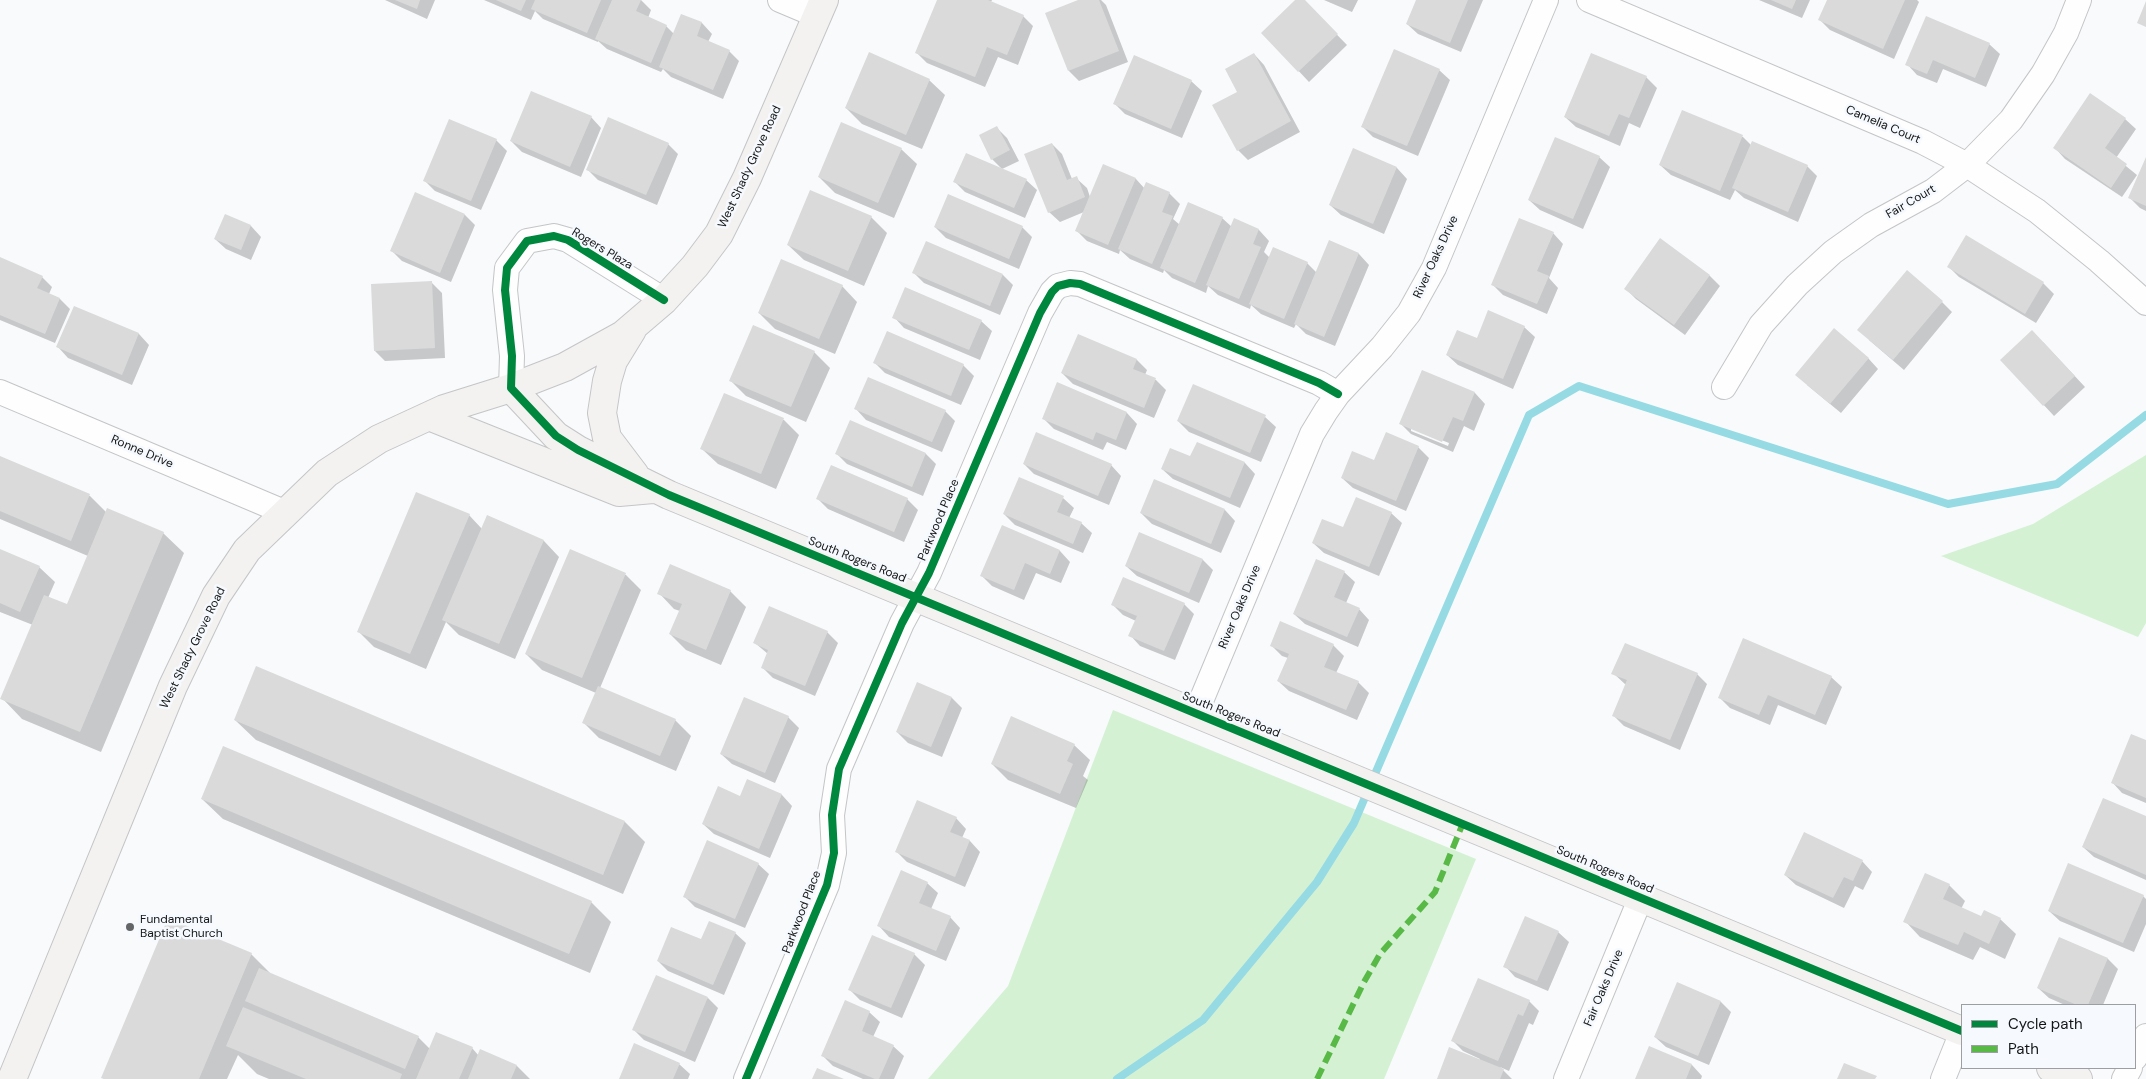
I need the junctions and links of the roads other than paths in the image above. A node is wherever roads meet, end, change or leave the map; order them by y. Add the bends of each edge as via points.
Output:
1 (780, 0) edge
2 (1546, 0) edge
3 (1589, 0) edge
4 (2079, 0) edge
5 (821, 8) edge
6 (1967, 165) junction
7 (664, 300) junction
8 (2146, 303) edge
9 (636, 324) junction
10 (1724, 387) dead end
11 (511, 388) junction
12 (0, 392) edge
13 (1338, 394) junction
14 (429, 416) junction
15 (648, 484) junction
16 (284, 512) junction
17 (915, 597) junction
18 (1196, 713) junction
19 (1642, 897) junction
20 (1961, 1031) edge
21 (1961, 1033) edge
22 (2146, 1036) edge
23 (2136, 1056) edge
24 (2053, 1069) edge
25 (12, 1079) edge
26 (746, 1079) edge
27 (1566, 1079) edge
28 (1942, 1079) edge
29 (2078, 1079) edge

1 - 5 street
2 - 13 street, River Oaks Drive via 1434,268 1409,313
3 - 6 street, Camelia Court via 1924,142
4 - 6 street, Fair Court via 2066,33 2043,74 2011,120
5 - 7 main road, West Shady Grove Road via 719,234 696,266
6 - 8 street, Camelia Court via 2037,211 2099,260
6 - 10 street, Fair Court via 1933,191 1871,225 1833,252 1761,325
7 - 9 main road, West Shady Grove Road
7 - 11 street, Rogers Plaza via 568,240 554,236 527,241 507,268 504,290 512,356
9 - 11 main road, West Shady Grove Road via 624,335 565,367
9 - 15 main road via 613,361 602,413 607,438
11 - 14 main road, West Shady Grove Road
11 - 15 main road, South Rogers Road via 556,436
12 - 16 street, Ronne Drive
13 - 17 street, Parkwood Place via 1325,385 1080,284 1058,286 1040,313 929,572
13 - 18 street, River Oaks Drive via 1312,434
14 - 15 main road via 620,492
14 - 16 main road, West Shady Grove Road via 379,439 327,473
15 - 17 main road, South Rogers Road
16 - 25 main road, West Shady Grove Road via 247,550 216,596 173,686
17 - 18 main road, South Rogers Road
17 - 26 street, Parkwood Place via 838,769 832,815 834,853 827,885
18 - 19 main road, South Rogers Road
19 - 20 main road, South Rogers Road
19 - 27 street, Fair Oaks Drive
21 - 28 street
22 - 23 street
24 - 29 main road

